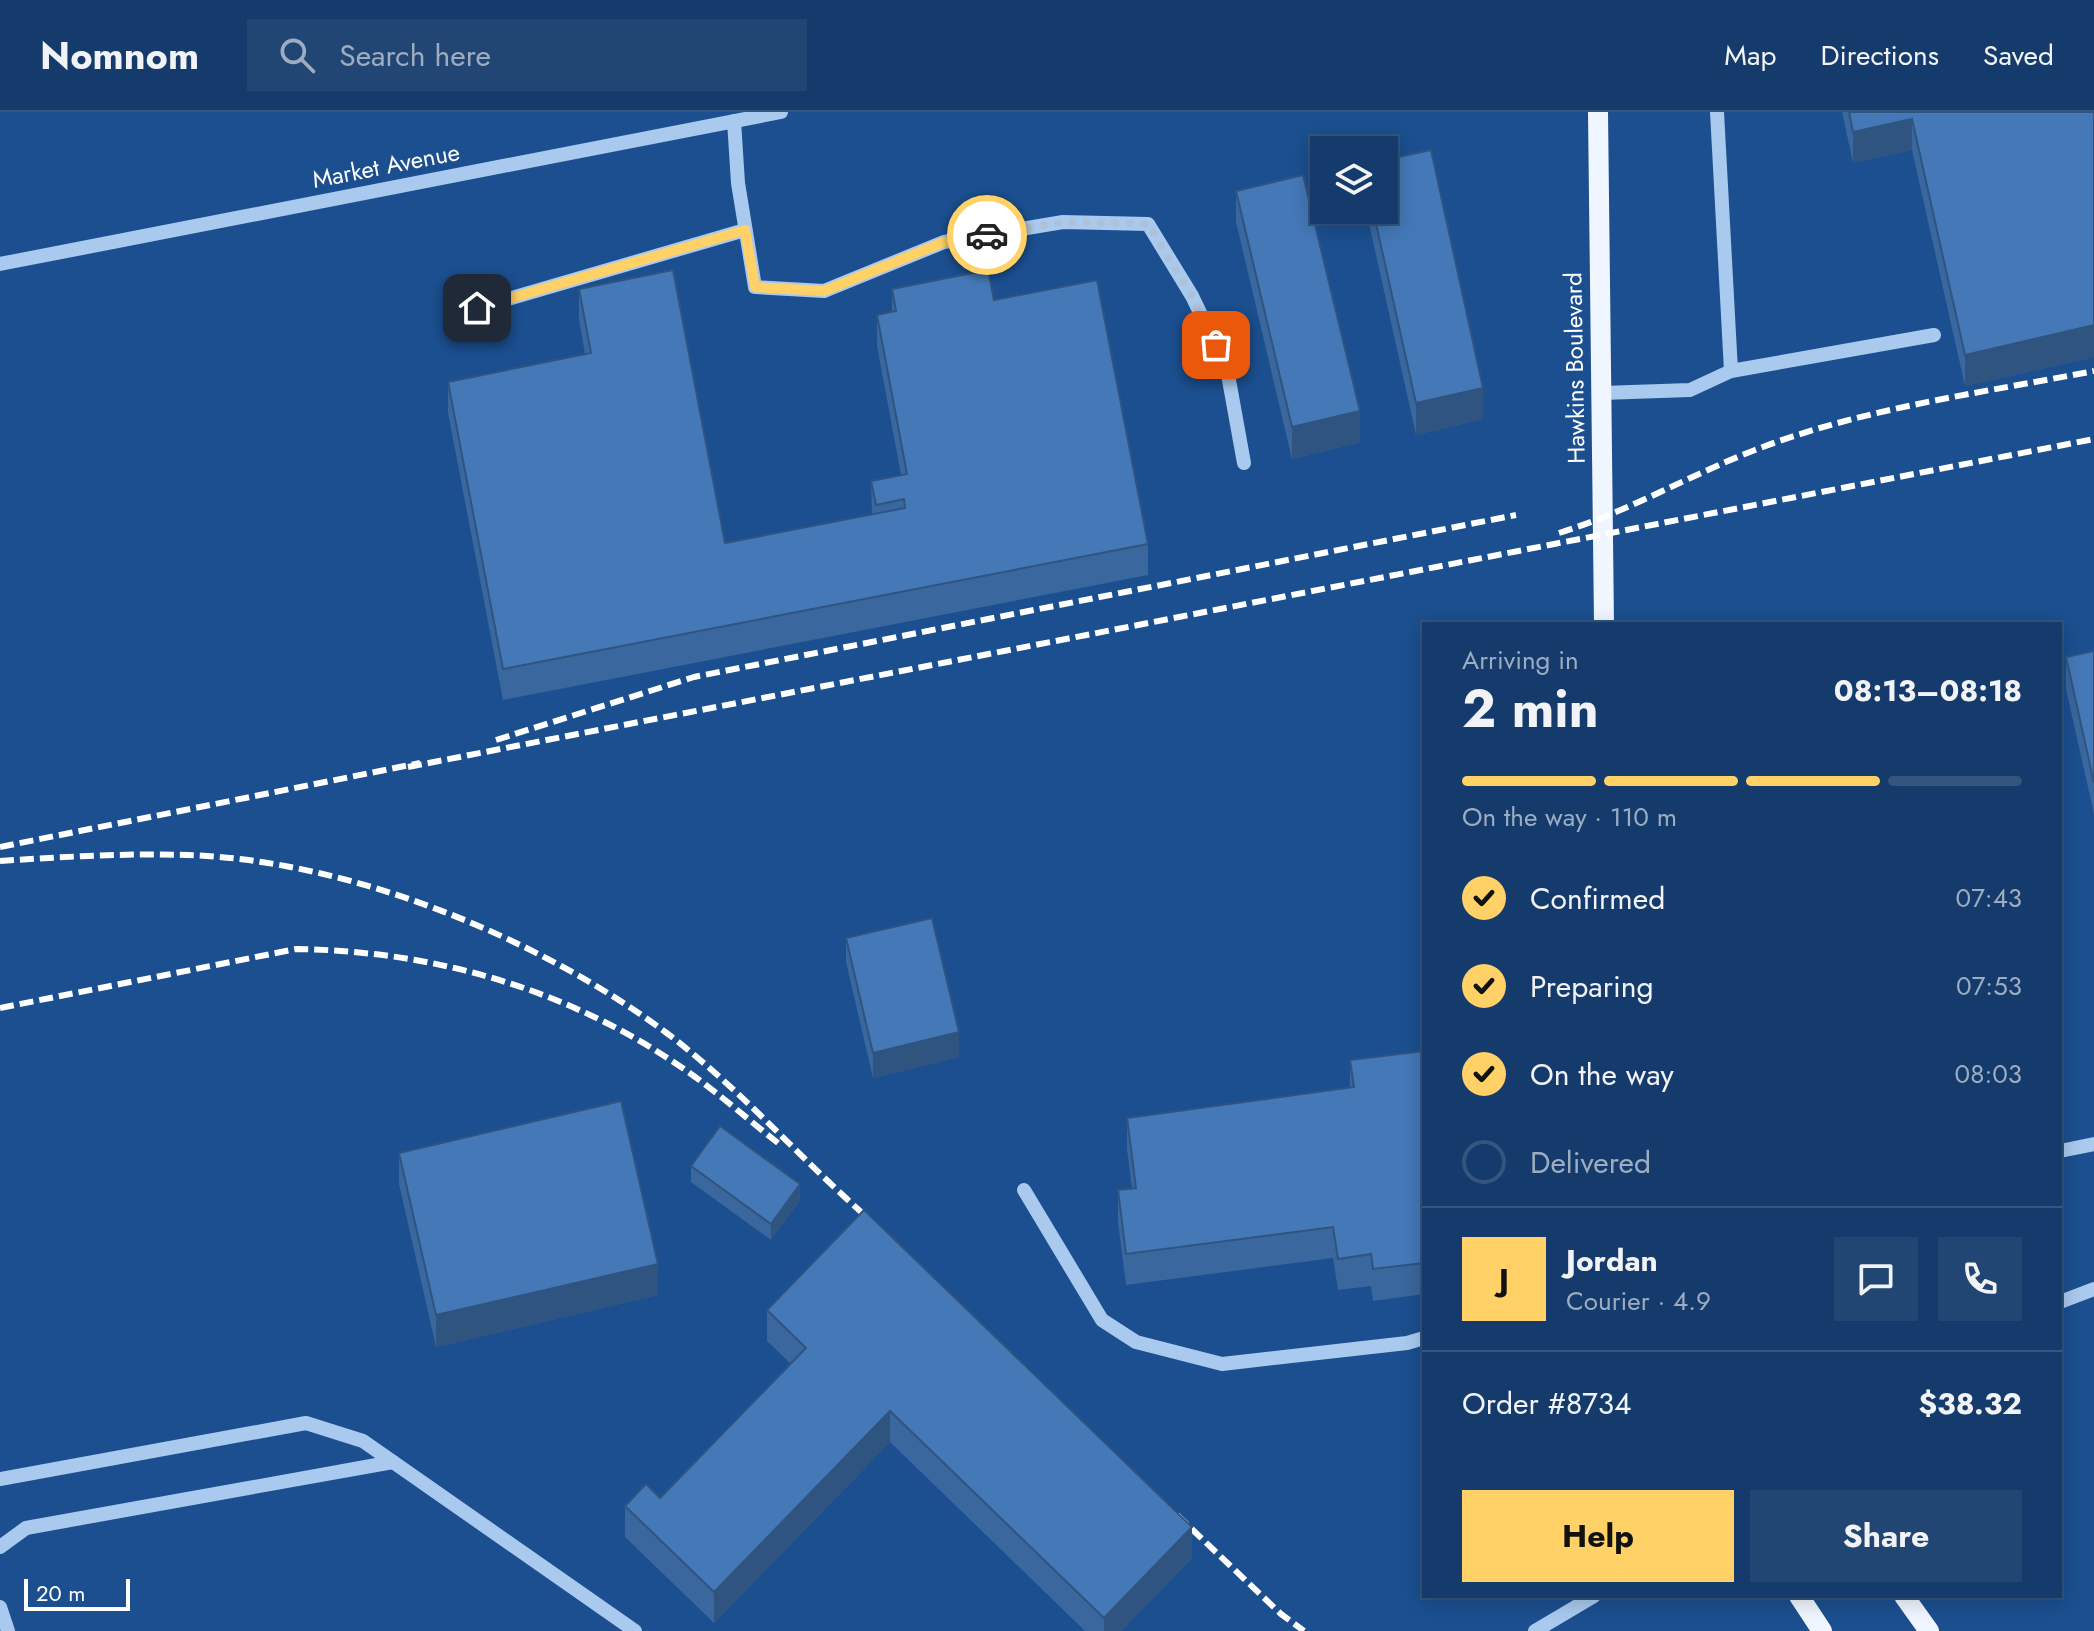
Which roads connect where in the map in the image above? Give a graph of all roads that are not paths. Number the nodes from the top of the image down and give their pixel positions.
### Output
1 (781, 112) edge
2 (1598, 112) edge
3 (1717, 112) edge
4 (734, 121) junction
5 (745, 230) junction
6 (0, 264) edge
7 (477, 308) dead end
8 (1934, 335) dead end
9 (1731, 371) junction
10 (1602, 393) junction
11 (1244, 463) dead end
12 (1604, 622) edge
13 (2094, 1144) edge
14 (2062, 1151) edge
15 (1024, 1190) dead end
16 (2094, 1289) edge
17 (2062, 1301) edge
18 (1422, 1339) edge
19 (393, 1462) junction
20 (0, 1479) edge
21 (0, 1547) edge
22 (1591, 1598) edge
23 (1800, 1598) edge
24 (1905, 1598) edge
25 (0, 1607) edge
26 (8, 1631) edge
27 (635, 1631) edge
28 (1535, 1631) edge
29 (1822, 1631) edge
30 (1929, 1631) edge

1 - 4 street, Market Avenue
2 - 10 main road, Hawkins Boulevard
3 - 9 street
4 - 5 street
4 - 6 street, Market Avenue
5 - 7 street
5 - 11 street
8 - 9 street
9 - 10 street
10 - 12 main road, Hawkins Boulevard
13 - 14 street
15 - 18 street
16 - 17 street
19 - 20 street
19 - 21 street
19 - 27 street
22 - 28 street
23 - 29 main road
24 - 30 main road
25 - 26 street

